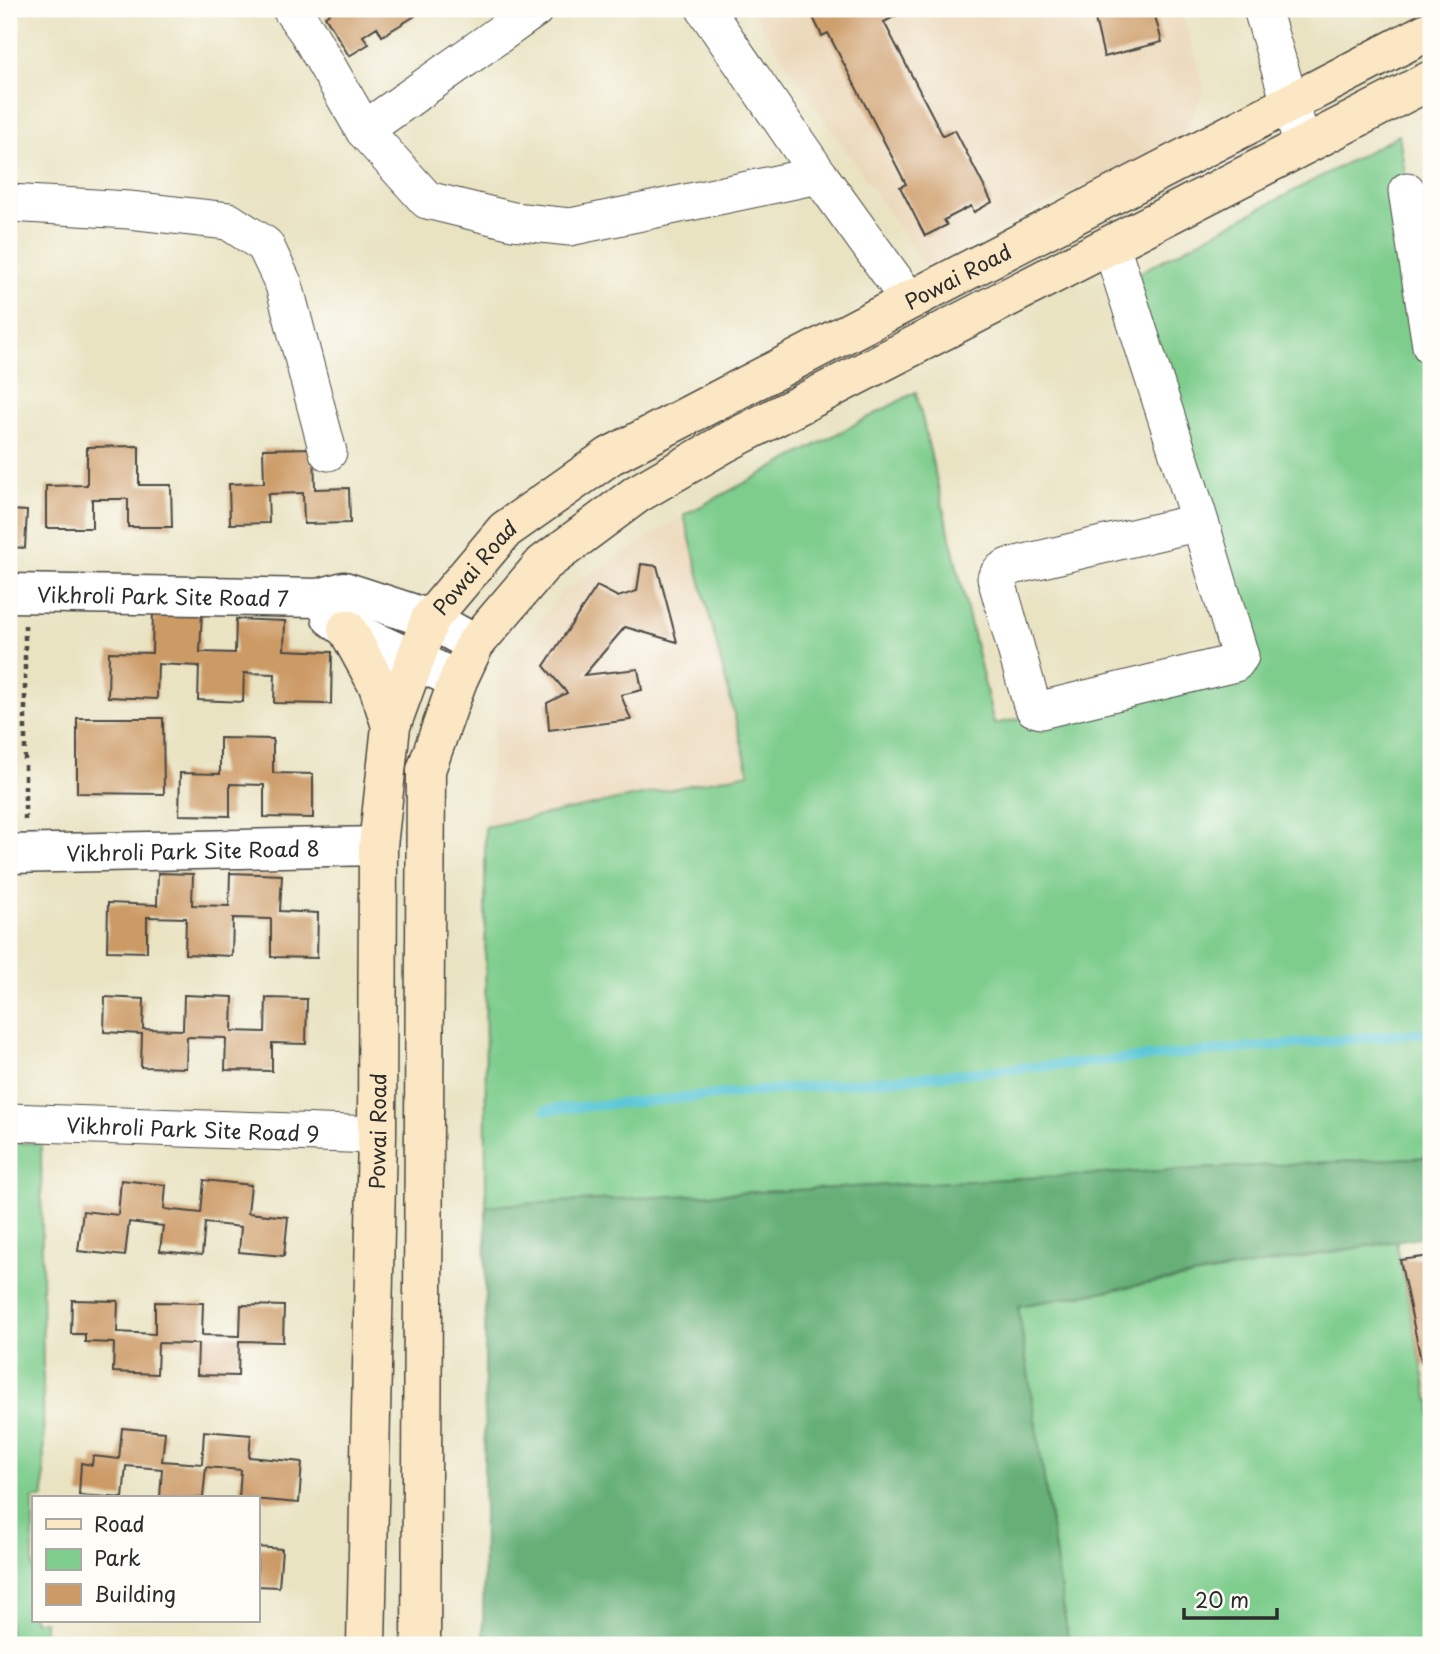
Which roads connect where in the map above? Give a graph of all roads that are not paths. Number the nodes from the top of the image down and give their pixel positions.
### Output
1 (291, 9) edge
2 (536, 9) edge
3 (705, 9) edge
4 (1262, 9) edge
5 (1431, 30) edge
6 (1431, 80) edge
7 (1291, 102) junction
8 (364, 130) junction
9 (1303, 146) junction
10 (819, 175) junction
11 (1407, 191) dead end
12 (9, 204) edge
13 (1111, 245) junction
14 (909, 300) junction
15 (1431, 346) edge
16 (328, 452) dead end
17 (1200, 522) junction
18 (17, 593) edge
19 (319, 598) junction
20 (430, 619) junction
21 (347, 629) junction
22 (475, 644) junction
23 (414, 659) junction
24 (457, 680) junction
25 (391, 726) junction
26 (378, 846) junction
27 (17, 854) edge
28 (9, 1122) edge
29 (377, 1135) junction
30 (366, 1645) edge
31 (421, 1645) edge

1 - 8 street
2 - 8 street
3 - 10 street
4 - 7 street
5 - 7 main road, Powai Road
6 - 9 main road, Powai Road
7 - 9 street
7 - 14 main road, Powai Road
8 - 10 street
9 - 13 main road, Powai Road
10 - 14 street
11 - 15 street
12 - 16 street
13 - 17 street
13 - 22 main road, Powai Road
14 - 20 main road, Powai Road
17 - 17 street
18 - 19 street, Vikhroli Park Site Road 7
19 - 20 street, Vikhroli Park Site Road 7
19 - 21 street, Vikhroli Park Site Road 7
20 - 22 street, Vikhroli Park Site Road 7
20 - 23 main road, Powai Road
21 - 23 street, Vikhroli Park Site Road 7
21 - 25 main road
22 - 24 main road, Powai Road
23 - 24 street, Vikhroli Park Site Road 7
23 - 25 main road, Powai Road
24 - 31 main road, Powai Road
25 - 26 main road, Powai Road
26 - 27 street, Vikhroli Park Site Road 8
26 - 29 main road, Powai Road
28 - 29 street, Vikhroli Park Site Road 9
29 - 30 main road, Powai Road

